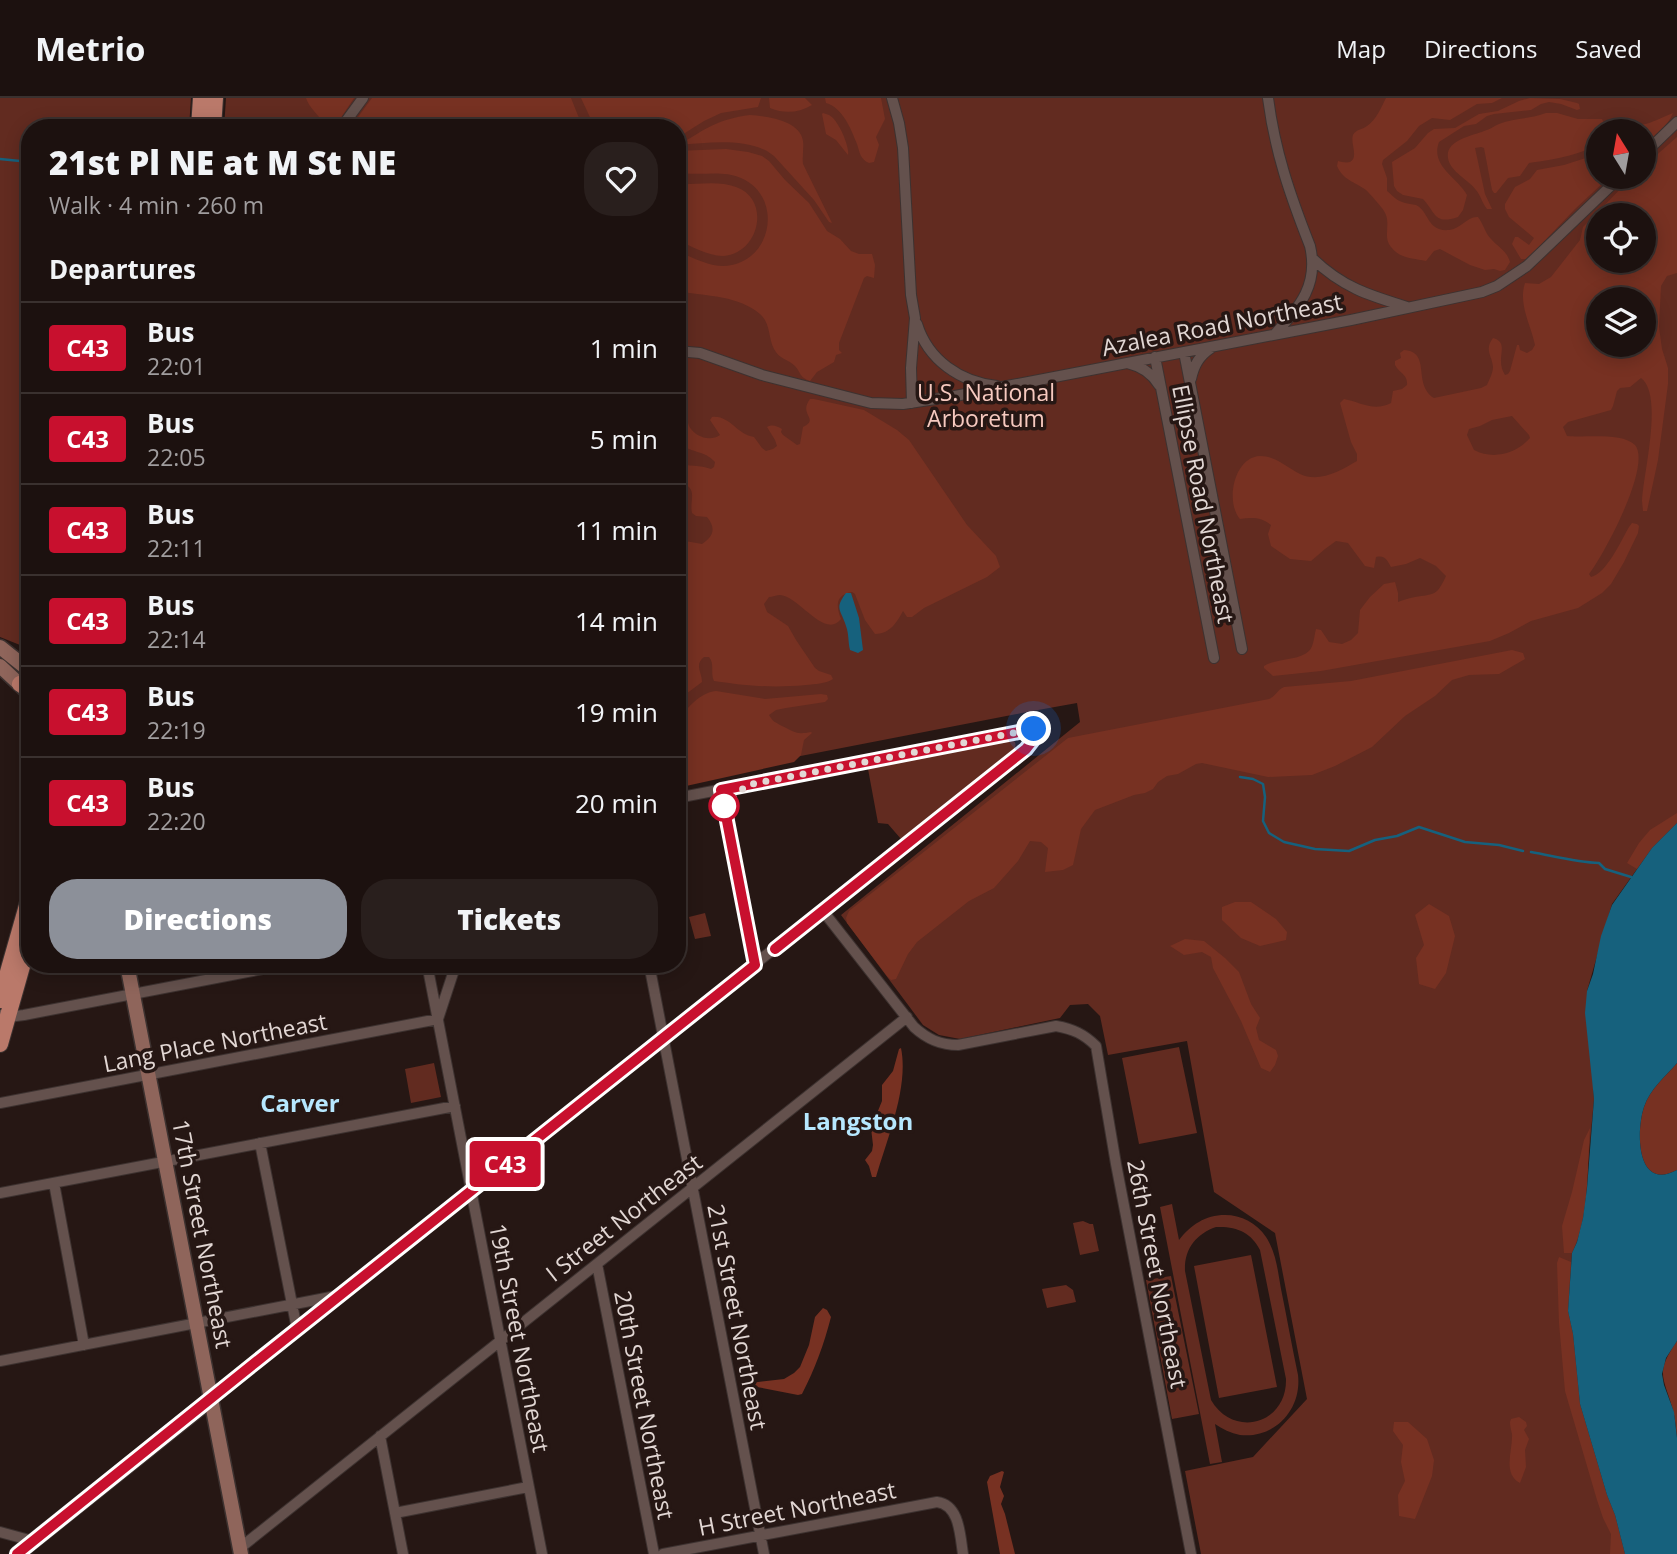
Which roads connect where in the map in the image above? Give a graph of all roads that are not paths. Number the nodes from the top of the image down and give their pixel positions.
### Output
1 (201, 98) edge
2 (215, 98) edge
3 (363, 98) edge
4 (892, 98) edge
5 (1268, 98) edge
6 (200, 119) edge
7 (214, 119) edge
8 (348, 119) edge
9 (1677, 122) edge
10 (1656, 142) edge
11 (1607, 189) edge
12 (1312, 258) junction
13 (1409, 308) junction
14 (915, 318) junction
15 (1275, 334) junction
16 (1215, 345) junction
17 (686, 352) edge
18 (1184, 352) junction
19 (1155, 357) junction
20 (1126, 363) junction
21 (1004, 386) junction
22 (1191, 386) junction
23 (1162, 391) junction
24 (912, 403) junction
25 (0, 646) edge
26 (1242, 649) dead end
27 (21, 654) edge
28 (1214, 658) dead end
29 (0, 666) edge
30 (21, 675) edge
31 (21, 679) edge
32 (721, 790) junction
33 (686, 796) edge
34 (823, 911) junction
35 (21, 933) edge
36 (11, 960) edge
37 (755, 965) junction
38 (129, 973) edge
39 (244, 973) edge
40 (429, 973) edge
41 (453, 973) edge
42 (651, 973) edge
43 (133, 995) junction
44 (0, 1000) edge
45 (4, 1016) edge
46 (907, 1017) junction
47 (438, 1019) junction
48 (663, 1038) junction
49 (0, 1044) edge
50 (148, 1075) junction
51 (0, 1102) edge
52 (455, 1106) junction
53 (260, 1143) junction
54 (165, 1162) junction
55 (54, 1183) junction
56 (693, 1188) junction
57 (471, 1191) junction
58 (0, 1193) edge
59 (597, 1264) junction
60 (338, 1296) junction
61 (292, 1305) junction
62 (196, 1324) junction
63 (297, 1329) junction
64 (501, 1340) junction
65 (85, 1345) junction
66 (0, 1361) edge
67 (211, 1399) junction
68 (380, 1436) junction
69 (528, 1486) junction
70 (395, 1513) junction
71 (0, 1532) edge
72 (760, 1536) junction
73 (33, 1541) junction
74 (240, 1551) edge
75 (17, 1554) edge
76 (403, 1554) edge
77 (542, 1554) edge
78 (654, 1554) edge
79 (663, 1554) edge
80 (764, 1554) edge
81 (963, 1554) edge
82 (1191, 1554) edge

1 - 6 main road
2 - 7 main road
3 - 8 street
4 - 14 street
5 - 12 street
9 - 10 street
11 - 13 street, Azalea Road Northeast
12 - 13 street
12 - 15 street
13 - 15 street, Azalea Road Northeast
14 - 21 street, Azalea Road Northeast
14 - 24 street
15 - 16 street, Azalea Road Northeast
16 - 18 street, Azalea Road Northeast
16 - 22 street
17 - 24 street, Azalea Road Northeast
18 - 19 street, Azalea Road Northeast
18 - 22 street
19 - 20 street, Azalea Road Northeast
19 - 23 street, Ellipse Road Northeast
20 - 21 street, Azalea Road Northeast
20 - 23 street
21 - 24 street, Azalea Road Northeast
22 - 26 street
23 - 28 street, Ellipse Road Northeast
25 - 27 main road
25 - 30 main road
29 - 31 main road
32 - 33 street
32 - 34 street
32 - 37 street
34 - 37 street
34 - 46 street
35 - 36 main road
36 - 44 main road
36 - 45 main road
37 - 48 street
38 - 43 main road, 17th Street Northeast
39 - 43 street
40 - 47 street, 19th Street Northeast
41 - 47 street
42 - 48 street, 21st Street Northeast
43 - 45 street
43 - 50 main road, 17th Street Northeast
45 - 49 main road
46 - 56 street, I Street Northeast
46 - 82 street, 26th Street Northeast
47 - 50 street, Lang Place Northeast
47 - 52 street, 19th Street Northeast
48 - 56 street, 21st Street Northeast
48 - 57 street
50 - 51 street, Lang Place Northeast
50 - 54 main road, 17th Street Northeast
52 - 53 street
52 - 57 street, 19th Street Northeast
53 - 54 street
53 - 61 street
54 - 55 street
54 - 62 main road, 17th Street Northeast
55 - 58 street
55 - 65 street
56 - 59 street, I Street Northeast
56 - 72 street, 21st Street Northeast
57 - 60 street
57 - 64 street, 19th Street Northeast
59 - 64 street, I Street Northeast
59 - 78 street, 20th Street Northeast
60 - 61 street
60 - 63 street
61 - 62 street
61 - 63 street
62 - 65 street
62 - 67 main road, 17th Street Northeast
63 - 67 street
64 - 68 street, I Street Northeast
64 - 69 street, 19th Street Northeast
65 - 66 street
67 - 73 main road
67 - 74 main road, 17th Street Northeast
68 - 70 street
68 - 74 street, I Street Northeast
69 - 70 street
69 - 77 street, 19th Street Northeast
70 - 76 street
71 - 73 street
72 - 79 street, H Street Northeast
72 - 80 street, 21st Street Northeast
72 - 81 street, H Street Northeast
73 - 75 main road

